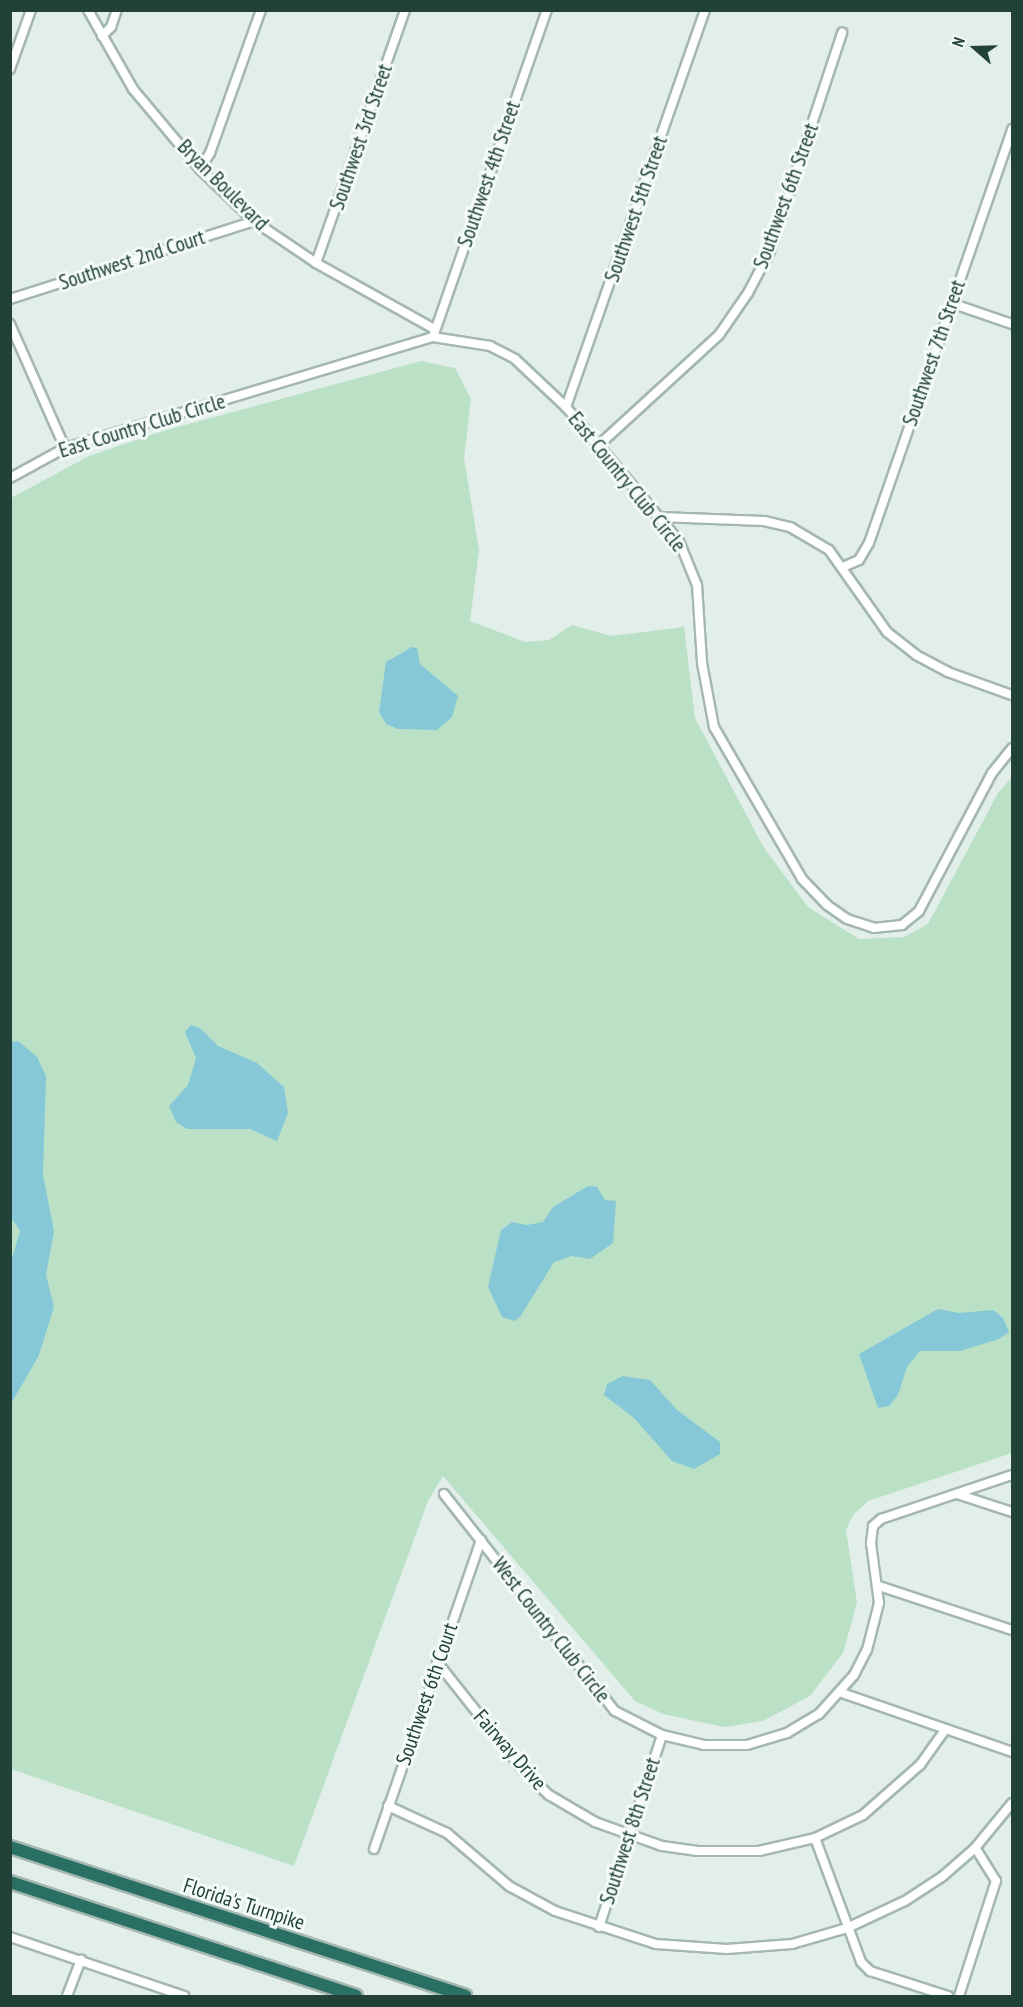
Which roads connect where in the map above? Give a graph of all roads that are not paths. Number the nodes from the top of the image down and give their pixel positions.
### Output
1 (31, 10) edge
2 (88, 10) edge
3 (117, 10) edge
4 (261, 10) edge
5 (405, 10) edge
6 (547, 10) edge
7 (705, 10) edge
8 (842, 33) dead end
9 (102, 36) junction
10 (10, 69) edge
11 (1012, 129) edge
12 (200, 168) junction
13 (254, 221) junction
14 (316, 263) junction
15 (10, 299) edge
16 (951, 303) junction
17 (10, 324) edge
18 (1012, 324) edge
19 (434, 333) junction
20 (566, 406) junction
21 (600, 444) junction
22 (65, 448) junction
23 (10, 478) edge
24 (660, 517) junction
25 (843, 567) junction
26 (1012, 695) edge
27 (1012, 748) edge
28 (1012, 1474) edge
29 (957, 1493) junction
30 (444, 1494) dead end
31 (1012, 1512) edge
32 (481, 1540) junction
33 (879, 1586) junction
34 (1012, 1630) edge
35 (437, 1662) junction
36 (842, 1693) junction
37 (945, 1730) junction
38 (662, 1735) junction
39 (1012, 1752) edge
40 (1012, 1803) edge
41 (388, 1806) junction
42 (629, 1835) junction
43 (815, 1838) junction
44 (10, 1847) edge
45 (975, 1848) junction
46 (374, 1849) dead end
47 (10, 1882) edge
48 (599, 1928) junction
49 (847, 1929) junction
50 (10, 1937) edge
51 (81, 1960) junction
52 (67, 1996) edge
53 (184, 1996) edge
54 (356, 1996) edge
55 (465, 1996) edge
56 (948, 1996) edge
57 (959, 1996) edge

1 - 10 street
2 - 9 street, Bryan Boulevard
3 - 9 street
4 - 12 street
5 - 14 street, Southwest 3rd Street
6 - 19 street, Southwest 4th Street
7 - 20 street, Southwest 5th Street
8 - 21 street, Southwest 6th Street
9 - 12 street, Bryan Boulevard
11 - 16 street, Southwest 7th Street
12 - 13 street, Bryan Boulevard
13 - 14 street, Bryan Boulevard
13 - 15 street, Southwest 2nd Court
14 - 19 street, Bryan Boulevard
16 - 18 street
16 - 25 street, Southwest 7th Street
17 - 22 street
19 - 20 street, East Country Club Circle
19 - 22 street, East Country Club Circle
20 - 21 street, East Country Club Circle
21 - 24 street, East Country Club Circle
22 - 23 street, East Country Club Circle
24 - 25 street
24 - 27 street, East Country Club Circle
25 - 26 street
28 - 29 street, West Country Club Circle
29 - 31 street
29 - 33 street, West Country Club Circle
30 - 32 street, West Country Club Circle
32 - 35 street, Southwest 6th Court
32 - 38 street, West Country Club Circle
33 - 34 street
33 - 36 street, West Country Club Circle
35 - 41 street, Southwest 6th Court
35 - 42 street, Fairway Drive
36 - 37 street
36 - 38 street, West Country Club Circle
37 - 39 street
37 - 43 street, Fairway Drive
38 - 42 street, Southwest 8th Street
40 - 45 street
41 - 46 street, Southwest 6th Court
41 - 48 street
42 - 43 street, Fairway Drive
42 - 48 street, Southwest 8th Street
43 - 49 street
44 - 55 highway, Florida's Turnpike
45 - 49 street
45 - 57 street
47 - 54 highway
48 - 49 street
49 - 56 street
50 - 51 street
51 - 52 street
51 - 53 street

